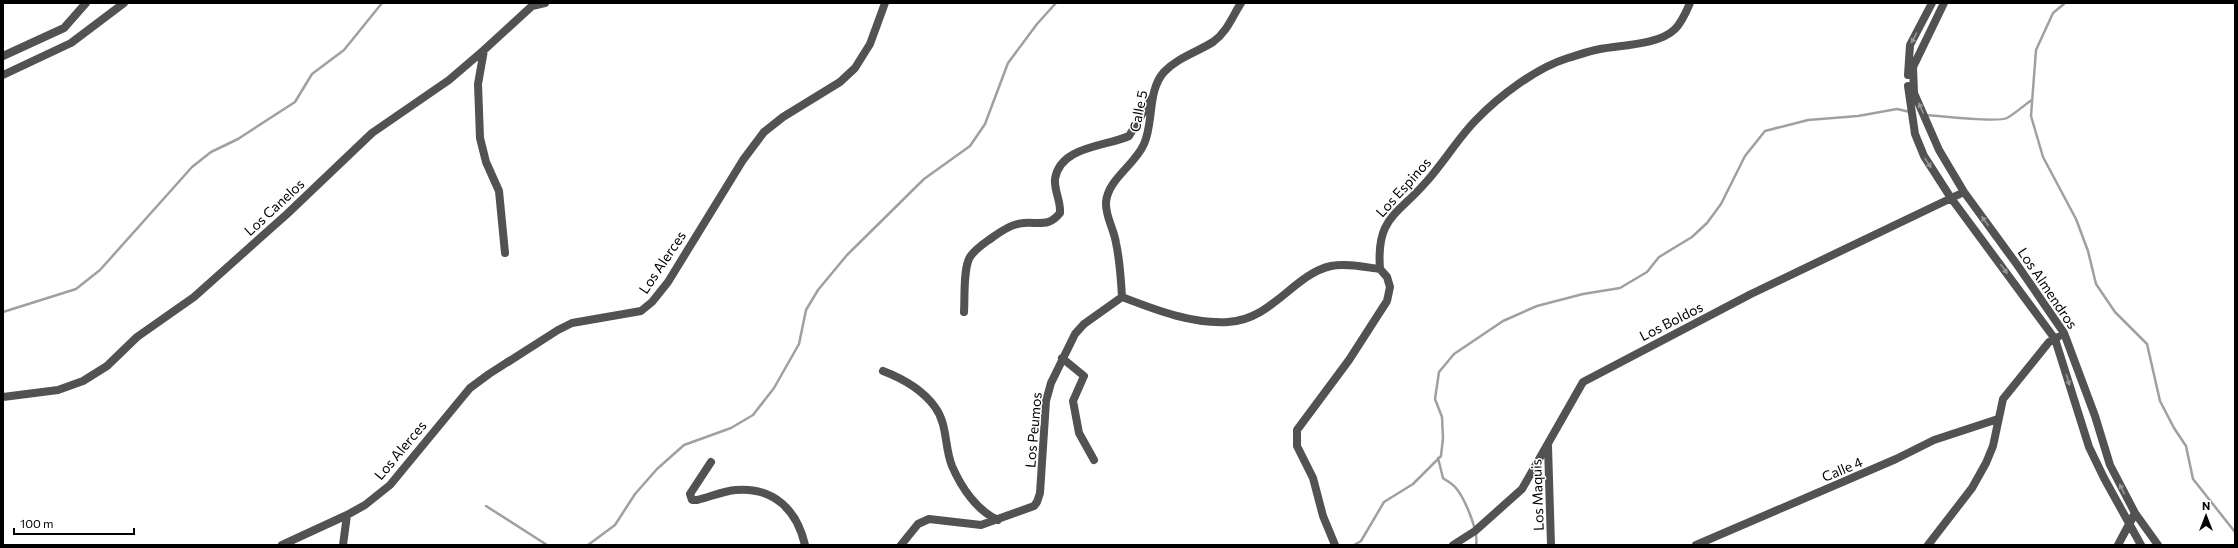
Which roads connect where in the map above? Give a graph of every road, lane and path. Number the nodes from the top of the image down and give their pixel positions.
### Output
1 (86, 3) edge
2 (124, 3) edge
3 (545, 3) edge
4 (885, 3) edge
5 (1240, 3) edge
6 (1690, 3) edge
7 (1932, 3) edge
8 (1944, 3) edge
9 (528, 4) edge
10 (484, 50) junction
11 (3, 56) edge
12 (3, 75) edge
13 (1910, 75) junction
14 (1154, 95) junction
15 (1964, 192) junction
16 (1951, 198) junction
17 (505, 253) dead end
18 (1380, 269) junction
19 (1122, 297) junction
20 (964, 312) dead end
21 (2064, 333) junction
22 (2054, 339) junction
23 (1062, 358) junction
24 (884, 371) dead end
25 (3, 397) edge
26 (1998, 419) junction
27 (1548, 444) junction
28 (1094, 460) dead end
29 (711, 462) dead end
30 (2135, 513) junction
31 (347, 515) junction
32 (998, 520) junction
33 (2129, 525) junction
34 (282, 545) edge
35 (343, 545) edge
36 (805, 545) edge
37 (901, 545) edge
38 (1335, 545) edge
39 (1453, 545) edge
40 (1551, 545) edge
41 (1696, 545) edge
42 (1928, 545) edge
43 (2118, 545) edge
44 (2141, 545) edge
45 (2158, 545) edge

1 - 11 street
2 - 12 street
3 - 9 street, Los Canelos
4 - 31 street, Los Alerces
5 - 14 street, Calle 5
6 - 18 street, Los Espinos
7 -> 13 street, Los Almendros
8 - 13 street, Los Almendros
9 - 10 street, Los Canelos
10 - 17 street
10 - 25 street, Los Canelos
15 -> 13 street, Los Almendros
13 -> 16 street, Los Almendros
14 - 19 street, Calle 5
14 - 20 street
15 - 16 street, Los Boldos
21 -> 15 street, Los Almendros
16 -> 22 street, Los Almendros
16 - 27 street, Los Boldos
18 - 19 street
18 - 38 street, Los Espinos
19 - 23 street, Los Peumos
21 - 22 street
30 -> 21 street, Los Almendros
22 - 26 street
22 -> 33 street, Los Almendros
23 - 28 street
23 - 32 street, Los Peumos
24 - 32 street
26 - 41 street, Calle 4
26 - 42 street
27 - 39 street, Los Boldos
27 - 40 street, Los Maquis
29 - 36 street
30 - 33 street
30 - 45 street, Los Almendros
31 - 34 street, Los Alerces
31 - 35 street
32 - 37 street, Los Peumos
33 - 43 street
33 - 44 street, Los Almendros

